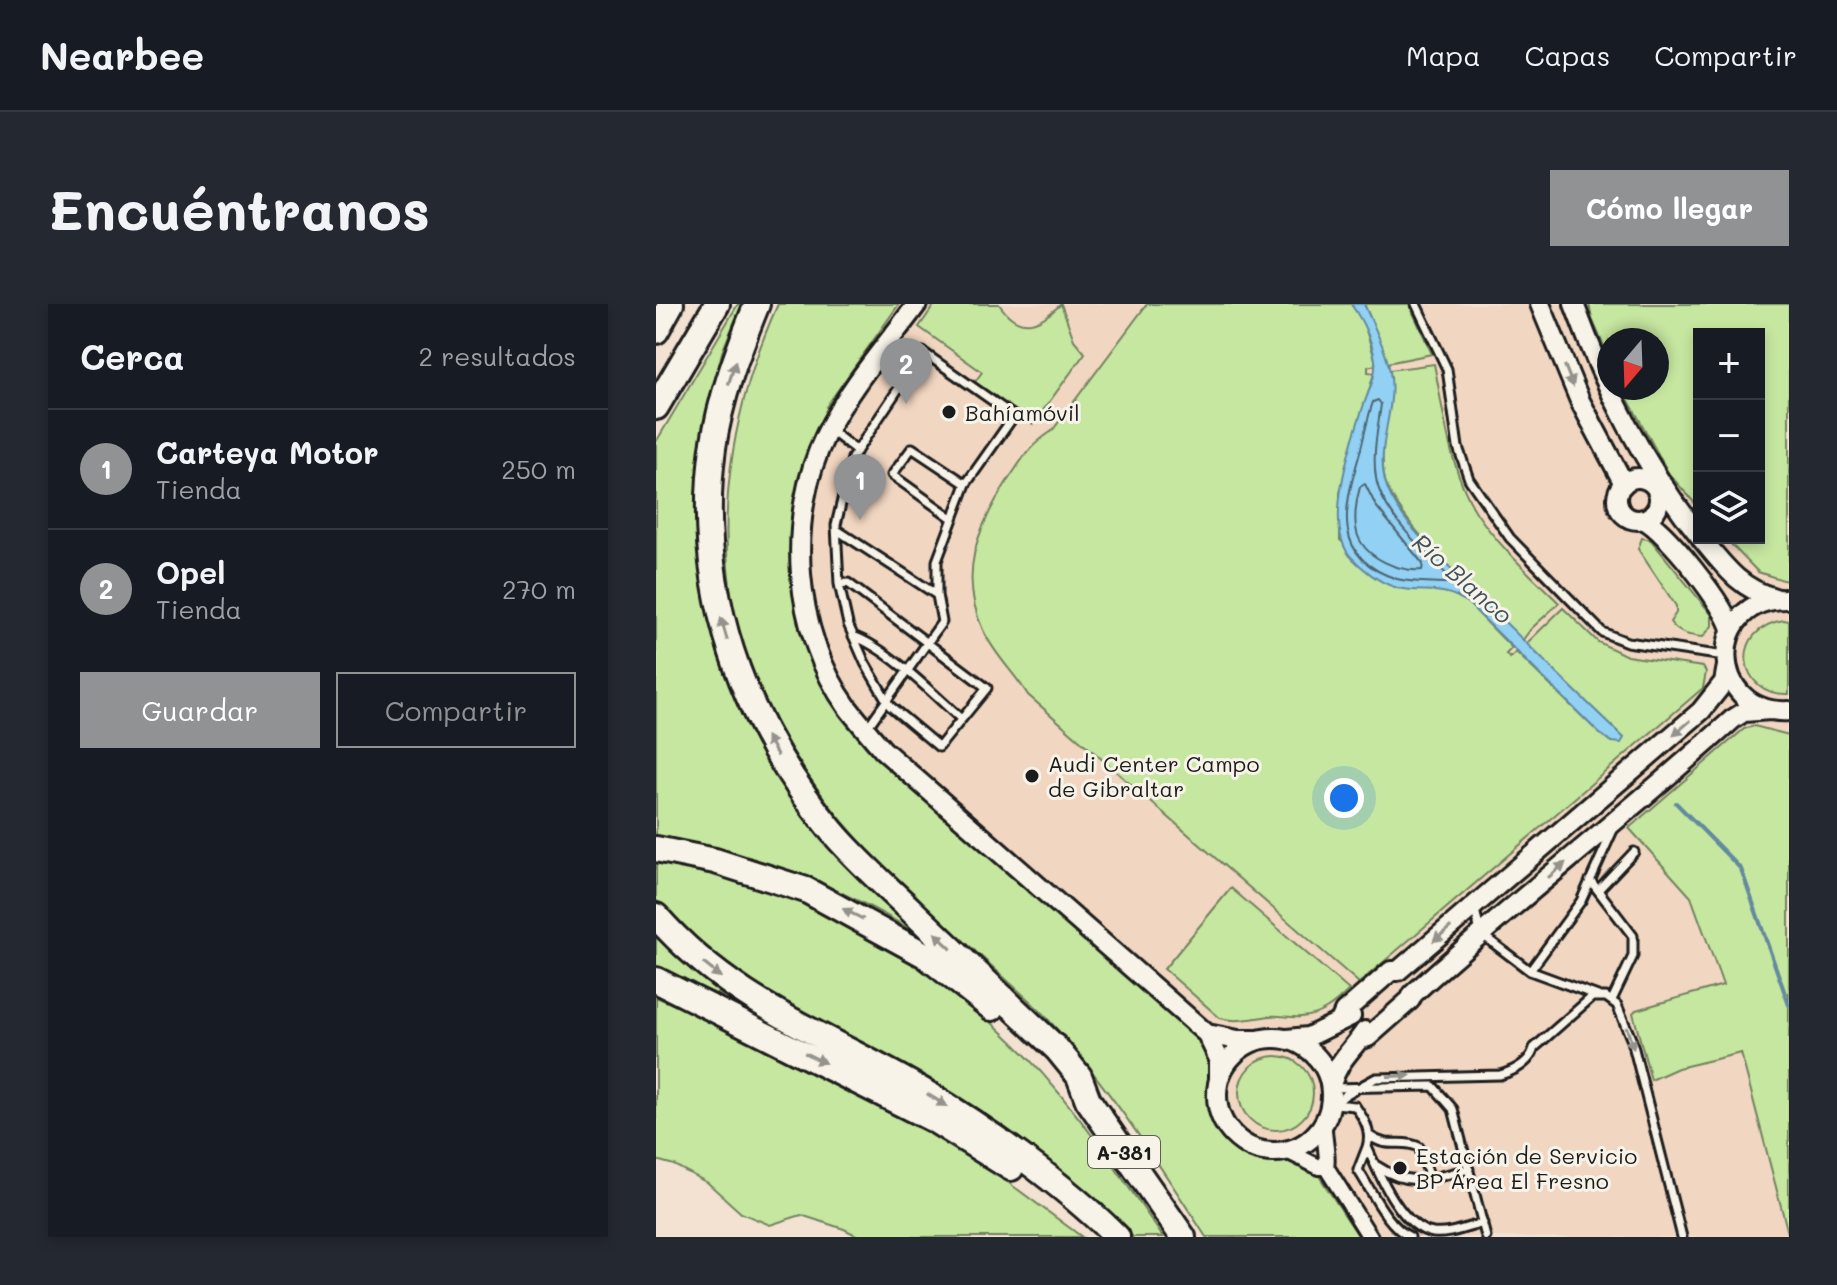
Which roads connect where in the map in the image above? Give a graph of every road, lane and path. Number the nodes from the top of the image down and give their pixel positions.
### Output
1 (671, 304) edge
2 (717, 304) edge
3 (757, 304) edge
4 (917, 304) edge
5 (1416, 304) edge
6 (1540, 304) edge
7 (1568, 304) edge
8 (1574, 304) edge
9 (656, 331) edge
10 (656, 407) edge
11 (829, 430) junction
12 (857, 451) junction
13 (1644, 479) junction
14 (966, 484) junction
15 (1623, 485) junction
16 (1658, 496) junction
17 (1679, 510) junction
18 (952, 518) junction
19 (1643, 519) junction
20 (1693, 527) edge
21 (837, 530) junction
22 (1707, 544) edge
23 (839, 584) junction
24 (937, 595) junction
25 (1784, 599) edge
26 (1731, 630) junction
27 (853, 636) junction
28 (928, 643) junction
29 (1726, 661) junction
30 (908, 672) junction
31 (887, 701) junction
32 (1782, 713) edge
33 (961, 719) junction
34 (866, 729) junction
35 (1619, 817) junction
36 (656, 849) edge
37 (1634, 852) dead end
38 (1524, 863) junction
39 (1590, 880) junction
40 (1598, 890) junction
41 (1533, 891) junction
42 (1475, 907) junction
43 (656, 916) edge
44 (1480, 933) junction
45 (1530, 971) junction
46 (656, 980) edge
47 (1599, 996) junction
48 (1612, 1000) junction
49 (1207, 1034) junction
50 (1261, 1039) junction
51 (1285, 1039) junction
52 (1219, 1078) junction
53 (1356, 1089) junction
54 (1088, 1100) junction
55 (1330, 1101) junction
56 (1370, 1136) junction
57 (1367, 1147) junction
58 (1287, 1151) junction
59 (1375, 1164) junction
60 (1326, 1167) junction
61 (1469, 1169) junction
62 (1430, 1178) junction
63 (1483, 1223) junction
64 (1443, 1233) junction
65 (1407, 1236) edge
66 (1098, 1237) edge
67 (1117, 1237) edge
68 (1183, 1237) edge
69 (1370, 1237) edge
70 (1429, 1237) edge
71 (1485, 1237) edge
72 (1682, 1237) edge

1 - 9 highway
2 - 10 highway
54 -> 3 highway
4 - 11 street
5 - 29 lane
6 -> 15 street
7 - 13 street
8 - 17 street
11 - 12 lane
11 - 34 street
12 - 14 lane
12 - 21 lane
13 - 15 street
13 - 16 street
14 - 18 lane
14 - 18 lane
15 - 19 street
16 - 17 street
16 - 19 street
17 - 20 street
18 - 24 lane
19 - 26 street
21 - 23 lane
21 - 24 lane
22 - 25 street
23 - 27 lane
23 - 28 lane
24 - 28 lane
25 - 26 street
26 - 29 street
27 - 30 lane
27 - 31 lane
28 - 30 lane
28 - 33 lane
29 - 32 street
29 -> 38 street
30 - 31 lane
30 - 33 lane
31 - 33 lane
31 - 34 lane
32 - 35 street
34 - 49 street
35 - 39 lane
41 -> 35 street
54 -> 36 highway
37 - 40 lane
38 - 41 street
38 - 42 street
39 - 40 lane
39 - 45 lane
40 - 48 lane
41 - 44 street
42 - 44 lane
42 -> 51 street
43 -> 67 highway
44 - 45 lane
44 - 55 street
45 - 47 lane
46 -> 66 highway
47 - 48 lane
53 -> 47 lane
48 -> 72 lane
49 - 50 street
49 - 52 street
50 - 51 street
50 - 52 street
51 - 55 street
52 - 58 street
53 - 55 lane
53 - 55 lane
53 - 61 lane
54 - 68 highway, A-381
55 - 56 lane
55 - 58 street
55 - 60 street
56 - 57 lane
56 - 62 lane
57 - 59 lane
57 - 65 lane
58 - 60 street
59 - 62 lane
59 - 64 lane
60 - 69 street
61 - 62 lane
61 - 63 lane
63 - 64 lane
63 - 71 lane
64 - 70 lane

